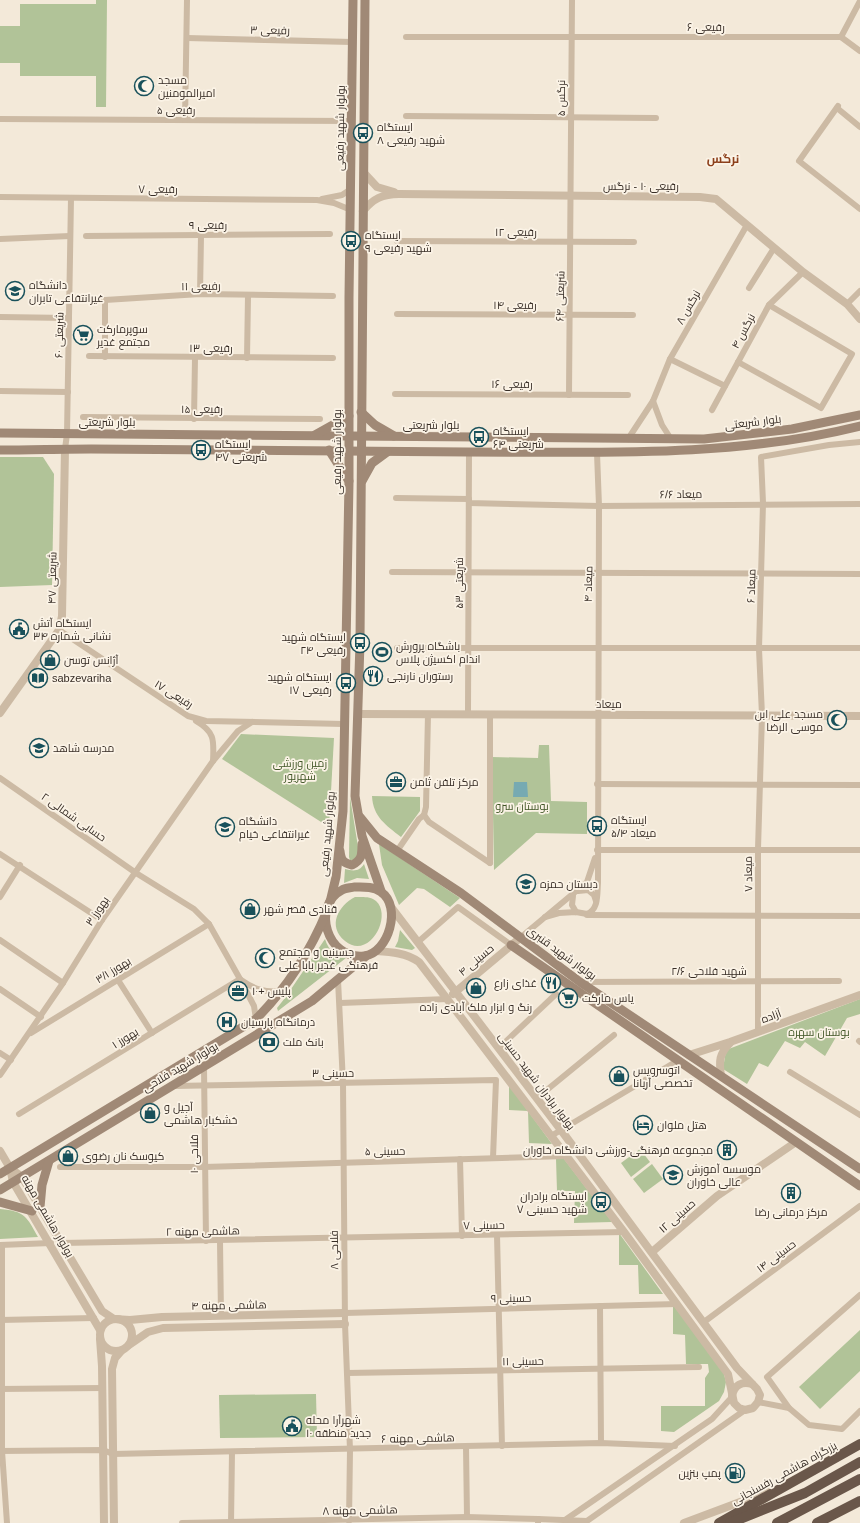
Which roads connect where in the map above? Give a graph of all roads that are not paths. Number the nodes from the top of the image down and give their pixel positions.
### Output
1 (187, 0) edge
2 (353, 0) edge
3 (364, 0) edge
4 (572, 0) edge
5 (860, 2) edge
6 (406, 37) dead end
7 (571, 37) junction
8 (841, 37) junction
9 (187, 38) junction
10 (352, 42) junction
11 (860, 51) edge
12 (406, 116) dead end
13 (571, 116) junction
14 (656, 118) dead end
15 (0, 119) edge
16 (185, 120) junction
17 (352, 121) junction
18 (860, 128) edge
19 (364, 172) junction
20 (351, 190) junction
21 (398, 194) junction
22 (0, 197) edge
23 (571, 197) junction
24 (71, 198) junction
25 (317, 200) junction
26 (860, 209) edge
27 (351, 210) junction
28 (363, 211) junction
29 (746, 225) junction
30 (330, 234) dead end
31 (70, 236) junction
32 (86, 236) dead end
33 (201, 236) junction
34 (0, 239) edge
35 (397, 241) dead end
36 (571, 242) junction
37 (634, 242) dead end
38 (774, 248) junction
39 (803, 272) junction
40 (749, 288) dead end
41 (860, 291) edge
42 (200, 294) junction
43 (248, 296) junction
44 (333, 296) dead end
45 (70, 300) junction
46 (105, 300) junction
47 (847, 304) junction
48 (769, 305) junction
49 (397, 314) dead end
50 (570, 315) junction
51 (633, 315) dead end
52 (0, 317) edge
53 (69, 318) junction
54 (860, 319) edge
55 (89, 356) dead end
56 (105, 357) junction
57 (195, 358) junction
58 (247, 358) junction
59 (333, 358) dead end
60 (670, 358) junction
61 (738, 362) junction
62 (725, 386) junction
63 (0, 391) edge
64 (68, 392) junction
65 (395, 394) dead end
66 (569, 395) junction
67 (628, 395) dead end
68 (653, 401) junction
69 (712, 410) dead end
70 (361, 412) junction
71 (860, 415) edge
72 (349, 416) junction
73 (83, 418) dead end
74 (194, 419) junction
75 (320, 419) dead end
76 (860, 426) edge
77 (0, 433) edge
78 (67, 434) junction
79 (314, 435) junction
80 (349, 436) junction
81 (361, 436) junction
82 (395, 437) junction
83 (628, 439) junction
84 (671, 439) junction
85 (860, 442) edge
86 (65, 449) junction
87 (0, 450) edge
88 (329, 450) junction
89 (349, 451) junction
90 (361, 451) junction
91 (387, 452) junction
92 (469, 452) junction
93 (597, 453) junction
94 (349, 482) junction
95 (361, 482) junction
96 (396, 498) dead end
97 (469, 499) junction
98 (763, 503) junction
99 (860, 504) edge
100 (599, 506) junction
101 (392, 572) dead end
102 (469, 573) junction
103 (599, 574) junction
104 (860, 574) edge
105 (762, 575) junction
106 (59, 630) junction
107 (468, 647) junction
108 (397, 648) dead end
109 (598, 648) junction
110 (860, 648) edge
111 (759, 649) junction
112 (0, 713) edge
113 (359, 714) junction
114 (428, 714) junction
115 (468, 714) junction
116 (490, 714) junction
117 (598, 715) junction
118 (762, 715) junction
119 (188, 716) junction
120 (860, 716) edge
121 (252, 722) junction
122 (344, 724) junction
123 (213, 761) junction
124 (0, 778) edge
125 (598, 784) junction
126 (761, 784) junction
127 (860, 784) edge
128 (358, 814) junction
129 (424, 815) junction
130 (362, 836) junction
131 (340, 848) junction
132 (758, 849) junction
133 (598, 850) junction
134 (860, 850) edge
135 (397, 851) junction
136 (0, 854) edge
137 (20, 865) junction
138 (136, 873) junction
139 (381, 892) junction
140 (576, 893) junction
141 (0, 897) edge
142 (330, 902) junction
143 (596, 904) junction
144 (391, 908) junction
145 (327, 911) junction
146 (576, 912) junction
147 (584, 915) junction
148 (612, 916) junction
149 (759, 916) junction
150 (860, 916) edge
151 (545, 917) junction
152 (102, 920) junction
153 (209, 924) junction
154 (520, 938) junction
155 (0, 940) edge
156 (418, 942) junction
157 (511, 945) junction
158 (376, 950) junction
159 (366, 956) junction
160 (240, 979) junction
161 (118, 980) junction
162 (338, 980) junction
163 (759, 981) junction
164 (839, 981) dead end
165 (580, 982) junction
166 (63, 983) junction
167 (0, 989) edge
168 (282, 991) junction
169 (456, 992) junction
170 (556, 994) dead end
171 (860, 995) edge
172 (448, 999) junction
173 (340, 1003) junction
174 (41, 1017) junction
175 (256, 1019) junction
176 (758, 1032) junction
177 (152, 1033) junction
178 (28, 1034) junction
179 (614, 1035) dead end
180 (730, 1042) junction
181 (499, 1048) junction
182 (0, 1053) edge
183 (689, 1055) junction
184 (11, 1060) junction
185 (677, 1062) junction
186 (204, 1067) junction
187 (790, 1072) dead end
188 (0, 1075) edge
189 (721, 1076) junction
190 (343, 1083) junction
191 (205, 1084) junction
192 (171, 1086) junction
193 (536, 1098) junction
194 (20, 1114) dead end
195 (860, 1115) edge
196 (561, 1130) junction
197 (551, 1136) junction
198 (796, 1142) junction
199 (0, 1151) edge
200 (566, 1156) junction
201 (493, 1158) junction
202 (460, 1159) junction
203 (49, 1161) junction
204 (342, 1162) junction
205 (60, 1167) dead end
206 (204, 1167) junction
207 (10, 1168) junction
208 (860, 1169) edge
209 (0, 1174) edge
210 (17, 1180) junction
211 (860, 1186) edge
212 (0, 1190) edge
213 (0, 1202) edge
214 (860, 1206) edge
215 (36, 1209) junction
216 (624, 1232) junction
217 (497, 1235) junction
218 (462, 1236) junction
219 (344, 1238) junction
220 (206, 1241) junction
221 (220, 1241) junction
222 (51, 1243) junction
223 (62, 1243) junction
224 (1, 1245) edge
225 (652, 1252) junction
226 (860, 1295) edge
227 (677, 1304) junction
228 (600, 1306) junction
229 (499, 1309) junction
230 (345, 1313) junction
231 (221, 1316) junction
232 (94, 1318) junction
233 (114, 1319) junction
234 (1, 1320) edge
235 (704, 1322) junction
236 (345, 1324) junction
237 (100, 1330) junction
238 (100, 1339) junction
239 (129, 1344) junction
240 (122, 1350) junction
241 (699, 1367) dead end
242 (601, 1369) junction
243 (501, 1371) junction
244 (346, 1373) junction
245 (752, 1384) junction
246 (102, 1388) junction
247 (0, 1389) edge
248 (732, 1397) junction
249 (758, 1402) junction
250 (789, 1408) junction
251 (745, 1410) junction
252 (860, 1411) edge
253 (601, 1443) junction
254 (860, 1444) edge
255 (502, 1446) junction
256 (675, 1446) junction
257 (466, 1447) junction
258 (104, 1450) junction
259 (350, 1450) junction
260 (1, 1451) edge
261 (232, 1452) junction
262 (113, 1454) junction
263 (860, 1462) edge
264 (800, 1477) junction
265 (860, 1479) edge
266 (860, 1501) edge
267 (467, 1517) junction
268 (352, 1521) edge
269 (538, 1521) edge
270 (562, 1521) edge
271 (7, 1523) edge
272 (104, 1523) edge
273 (114, 1523) edge
274 (182, 1523) edge
275 (231, 1523) edge
276 (684, 1523) edge
277 (719, 1523) edge
278 (729, 1523) edge
279 (777, 1523) edge
280 (818, 1523) edge

1 - 9 street
2 - 10 main road, بولوار شهید رفیعی
3 - 19 main road, بولوار شهید رفیعی
4 - 7 street, نرگس ۵
5 - 8 street
6 - 7 street, رفیعی ۶
7 - 8 street, رفیعی ۶
7 - 13 street, نرگس ۵
8 - 11 street
9 - 10 street, رفیعی ۳
9 - 16 street
10 - 17 main road, بولوار شهید رفیعی
12 - 13 street
13 - 14 street
13 - 23 street, نرگس ۵
15 - 16 street, رفیعی ۵
16 - 17 street, رفیعی ۵
17 - 20 main road, بولوار شهید رفیعی
18 - 26 street
19 - 21 street
19 - 28 main road, بولوار شهید رفیعی
20 - 25 street
20 - 27 main road, بولوار شهید رفیعی
21 - 23 street, رفیعی ۱۰ - نرگس
21 - 28 street
22 - 24 street, رفیعی ۷
23 - 29 street, رفیعی ۱۰ - نرگس
23 - 36 street, شریعتی ۶۴
24 - 25 street, رفیعی ۷
24 - 31 street, شریعتی ۶۰
25 - 27 street
27 - 72 main road, بولوار شهید رفیعی
28 - 70 main road, بولوار شهید رفیعی
29 - 38 street, رفیعی ۱۰ - نرگس
29 - 60 street, نرگس ۸
30 - 33 street, رفیعی ۹
31 - 34 street
31 - 45 street, شریعتی ۶۰
32 - 33 street, رفیعی ۹
33 - 42 street
35 - 36 street, رفیعی ۱۲
36 - 37 street, رفیعی ۱۲
36 - 50 street, شریعتی ۶۴
38 - 39 street, رفیعی ۱۰ - نرگس
38 - 40 street
39 - 47 street, رفیعی ۱۰ - نرگس
39 - 48 street, نرگس ۴
41 - 47 street
42 - 43 street, رفیعی ۱۱
42 - 46 street, رفیعی ۱۱
43 - 44 street, رفیعی ۱۱
43 - 58 street
45 - 46 street, رفیعی ۱۱
45 - 53 street, شریعتی ۶۰
46 - 56 street
47 - 54 street, رفیعی ۱۰ - نرگس
48 - 61 street, نرگس ۴
48 - 61 street
49 - 50 street, رفیعی ۱۴
50 - 51 street, رفیعی ۱۴
50 - 66 street, شریعتی ۶۴
52 - 53 street
53 - 64 street, شریعتی ۶۰
55 - 56 street, رفیعی ۱۳
56 - 57 street, رفیعی ۱۳
57 - 58 street, رفیعی ۱۳
57 - 74 street
58 - 59 street, رفیعی ۱۳
60 - 62 street
60 - 68 street, نرگس ۸
61 - 62 street, نرگس ۴
62 - 69 street, نرگس ۴
63 - 64 street
64 - 78 street, شریعتی ۶۰
65 - 66 street, رفیعی ۱۶
66 - 67 street, رفیعی ۱۶
68 - 83 street, نرگس ۸
68 - 84 street
70 - 81 main road, بولوار شهید رفیعی
70 - 82 main road
71 - 84 main road, بلوار شریعتی
72 - 79 main road
72 - 80 main road, بولوار شهید رفیعی
73 - 74 street, رفیعی ۱۵
74 - 75 street, رفیعی ۱۵
76 - 93 main road, بلوار شریعتی
77 - 78 main road, بلوار شریعتی
78 - 79 main road, بلوار شریعتی
78 - 86 street, شریعتی ۶۰
79 - 80 main road, بلوار شریعتی
80 - 81 main road, بلوار شریعتی
80 - 89 main road, بولوار شهید رفیعی
81 - 82 main road, بلوار شریعتی
81 - 90 main road, بولوار شهید رفیعی
82 - 83 main road, بلوار شریعتی
83 - 84 main road, بلوار شریعتی
85 - 98 street, میعاد ۶
86 - 87 main road, بلوار شریعتی
86 - 88 main road, بلوار شریعتی
86 - 106 street, شریعتی ۴۷
88 - 89 main road, بلوار شریعتی
88 - 94 main road
89 - 90 main road, بلوار شریعتی
89 - 94 main road, بولوار شهید رفیعی
90 - 91 main road, بلوار شریعتی
90 - 95 main road, بولوار شهید رفیعی
91 - 92 main road, بلوار شریعتی
91 - 95 main road
92 - 93 main road, بلوار شریعتی
92 - 97 street, شریعتی ۵۳
93 - 100 street, میعاد ۴
94 - 122 main road, بولوار شهید رفیعی
95 - 113 main road, بولوار شهید رفیعی
96 - 97 street
97 - 100 street, میعاد ۶/۶
97 - 102 street, شریعتی ۵۳
98 - 99 street, میعاد ۶/۶
98 - 100 street, میعاد ۶/۶
98 - 105 street, میعاد ۶
100 - 103 street, میعاد ۴
101 - 102 street
102 - 103 street
102 - 107 street, شریعتی ۵۳
103 - 105 street
103 - 109 street, میعاد ۴
104 - 105 street
105 - 111 street, میعاد ۶
106 - 112 street, شریعتی ۴۷
106 - 119 street, رفیعی ۱۷
107 - 108 street
107 - 109 street
107 - 115 street, شریعتی ۵۳
109 - 111 street
109 - 117 street, میعاد ۴
110 - 111 street
111 - 118 street, میعاد ۶
113 - 114 street, میعاد
113 - 128 main road, بولوار شهید رفیعی
114 - 115 street, میعاد
114 - 129 street
115 - 116 street, میعاد
116 - 117 street, میعاد
116 - 129 street
117 - 118 street, میعاد
117 - 125 street, میعاد ۴
118 - 120 street, میعاد
118 - 126 street, میعاد ۷
119 - 121 street, رفیعی ۱۷
119 - 123 street
121 - 122 street, رفیعی ۱۷
121 - 123 street, بهورز ۳
122 - 131 main road, بولوار شهید رفیعی
123 - 138 street, بهورز ۳
124 - 138 street, حسابی شمالی ۲
125 - 126 street
125 - 133 street, میعاد ۴
126 - 127 street
126 - 132 street, میعاد ۷
128 - 130 main road, بولوار شهید رفیعی
128 - 135 main road, بولوار شهید قنبری
129 - 135 street
130 - 131 main road
130 - 139 main road, بولوار شهید رفیعی
131 - 142 main road, بولوار شهید رفیعی
132 - 133 street
132 - 134 street
132 - 149 street, میعاد ۷
133 - 140 street
133 - 143 street, میعاد ۴
135 - 154 main road, بولوار شهید قنبری
136 - 137 street
137 - 141 street
137 - 152 street
138 - 152 street, بهورز ۳
138 - 153 street, حسابی شمالی ۲
139 - 142 main road
139 - 144 main road
140 - 143 street
140 - 146 street
140 - 151 street
142 - 145 main road
143 - 147 street
143 - 148 street
144 - 156 street, بولوار برادران شهید حسینی
144 - 158 main road
145 - 159 main road
145 - 168 main road, بولوار شهید فلاحی
146 - 147 street
146 - 151 street
147 - 148 street
148 - 149 street
149 - 150 street
149 - 163 street, میعاد ۷
151 - 154 street
152 - 166 street, بهورز ۳
153 - 160 street, حسابی شمالی ۲
153 - 161 street, بهورز ۳/۱
154 - 157 street, حسینی ۴
154 - 165 main road, بولوار شهید قنبری
155 - 166 street
156 - 157 street, بولوار شهید قنبری
156 - 169 street, بولوار برادران شهید حسینی
157 - 169 street, حسینی ۴
157 - 185 main road, بولوار شهید قنبری
158 - 159 main road
158 - 172 street, بولوار برادران شهید حسینی
159 - 162 main road, بولوار شهید فلاحی
160 - 168 street
160 - 175 street, حسابی شمالی ۲
160 - 177 street, بهورز ۱
161 - 177 street
161 - 178 street, بهورز ۳/۱
162 - 173 street, فلاحی ۸
162 - 186 main road, بولوار شهید فلاحی
163 - 164 street, شهید فلاحی ۲/۶
163 - 165 street, شهید فلاحی ۲/۶
163 - 176 street, میعاد ۷
165 - 183 main road, بولوار شهید قنبری
166 - 174 street, بهورز ۳
167 - 174 street
168 - 175 main road, بولوار شهید فلاحی
169 - 172 street, حسینی ۴
169 - 181 street, بولوار برادران شهید حسینی
170 - 181 street
171 - 176 street, آزاده
172 - 173 street
172 - 197 street, بولوار برادران شهید حسینی
173 - 190 street, فلاحی ۸
174 - 178 street, بهورز ۳
175 - 207 main road, بولوار شهید فلاحی
176 - 180 street, آزاده
177 - 194 street, بهورز ۱
178 - 184 street, بهورز ۳
179 - 193 street
180 - 183 street, آزاده
180 - 189 street
181 - 193 street, بولوار برادران شهید حسینی
182 - 184 street
183 - 189 main road, بولوار شهید قنبری
184 - 188 street, بهورز ۳
185 - 196 street
185 - 198 main road, بولوار شهید قنبری
186 - 191 street, فلاحی ۱۰
186 - 192 main road, بولوار شهید فلاحی
187 - 195 street
189 - 208 main road, بولوار شهید قنبری
190 - 191 street, حسینی ۳
190 - 201 street, حسینی ۳
190 - 204 street, فلاحی ۸
191 - 192 street, حسینی ۳
191 - 206 street, فلاحی ۱۰
192 - 203 main road, بولوار شهید فلاحی
193 - 196 street, بولوار برادران شهید حسینی
196 - 197 street
196 - 225 street, بولوار برادران شهید حسینی
197 - 200 street, بولوار برادران شهید حسینی
198 - 211 main road, بولوار شهید قنبری
198 - 225 street, حسینی ۱۲
199 - 207 street, بولوار هاشمی مهنه
200 - 201 street, حسینی ۵
200 - 216 street, بولوار برادران شهید حسینی
201 - 202 street, حسینی ۵
202 - 204 street, حسینی ۵
202 - 218 street
203 - 210 main road, بولوار شهید فلاحی
203 - 215 main road
204 - 206 street, حسینی ۵
204 - 219 street, فلاحی ۸
205 - 206 street, حسینی ۵
206 - 220 street, فلاحی ۱۰
207 - 209 main road, بولوار شهید فلاحی
207 - 210 street, بولوار هاشمی مهنه
210 - 212 main road, بولوار شهید فلاحی
210 - 215 street, بولوار هاشمی مهنه
213 - 215 main road
214 - 235 street, حسینی ۱۴
215 - 222 street, بولوار هاشمی مهنه
215 - 223 street, بولوار هاشمی مهنه
216 - 217 street, حسینی ۷
216 - 227 street, بولوار برادران شهید حسینی
217 - 218 street, حسینی ۷
217 - 229 street
218 - 219 street, حسینی ۷
219 - 221 street, هاشمی مهنه ۲
219 - 230 street, فلاحی ۸
220 - 221 street, هاشمی مهنه ۲
220 - 223 street, هاشمی مهنه ۲
221 - 231 street
222 - 224 street
222 - 232 street, بولوار هاشمی مهنه
223 - 233 street, بولوار هاشمی مهنه
224 - 234 street
225 - 235 street, بولوار برادران شهید حسینی
226 - 250 street
227 - 228 street, حسینی ۹
227 - 248 street, بولوار برادران شهید حسینی
228 - 229 street, حسینی ۹
228 - 242 street
229 - 230 street, حسینی ۹
229 - 243 street
230 - 231 street, هاشمی مهنه ۴
230 - 236 street, فلاحی ۸
231 - 233 street, هاشمی مهنه ۴
232 - 234 street
232 - 237 street, بولوار هاشمی مهنه
233 - 237 street
233 - 239 street
234 - 247 street
235 - 245 street, بولوار برادران شهید حسینی
236 - 239 street, هاشمی مهنه ۴
236 - 244 street, فلاحی ۸
237 - 238 street
238 - 240 street
238 - 246 street
239 - 240 street
240 - 262 street
241 - 242 street, حسینی ۱۱
242 - 243 street, حسینی ۱۱
242 - 253 street
243 - 244 street, حسینی ۱۱
243 - 255 street
244 - 259 street, فلاحی ۸
245 - 248 street
245 - 249 street
246 - 247 street
246 - 258 street
247 - 260 street
248 - 251 street
248 - 256 street
249 - 250 street
249 - 251 street
250 - 252 street
251 - 270 street, هاشمی مهنه ۸
253 - 255 street, هاشمی مهنه ۶
253 - 256 street, هاشمی مهنه ۶
254 - 264 highway, بزرگراه هاشمی رفسنجانی
255 - 257 street, هاشمی مهنه ۶
256 - 270 street
257 - 259 street, هاشمی مهنه ۶
257 - 267 street
258 - 260 street
258 - 262 street
258 - 272 street
259 - 261 street, هاشمی مهنه ۶
259 - 268 street, فلاحی ۸
260 - 271 street
261 - 262 street, هاشمی مهنه ۶
261 - 275 street
262 - 273 street
263 - 278 highway, بزرگراه هاشمی رفسنجانی
264 - 276 street
264 - 277 highway, بزرگراه هاشمی رفسنجانی
265 - 279 highway
266 - 280 highway
267 - 268 street, هاشمی مهنه ۸
267 - 269 street, هاشمی مهنه ۸
268 - 275 street, هاشمی مهنه ۸
269 - 270 street, هاشمی مهنه ۸
274 - 275 street, هاشمی مهنه ۸

